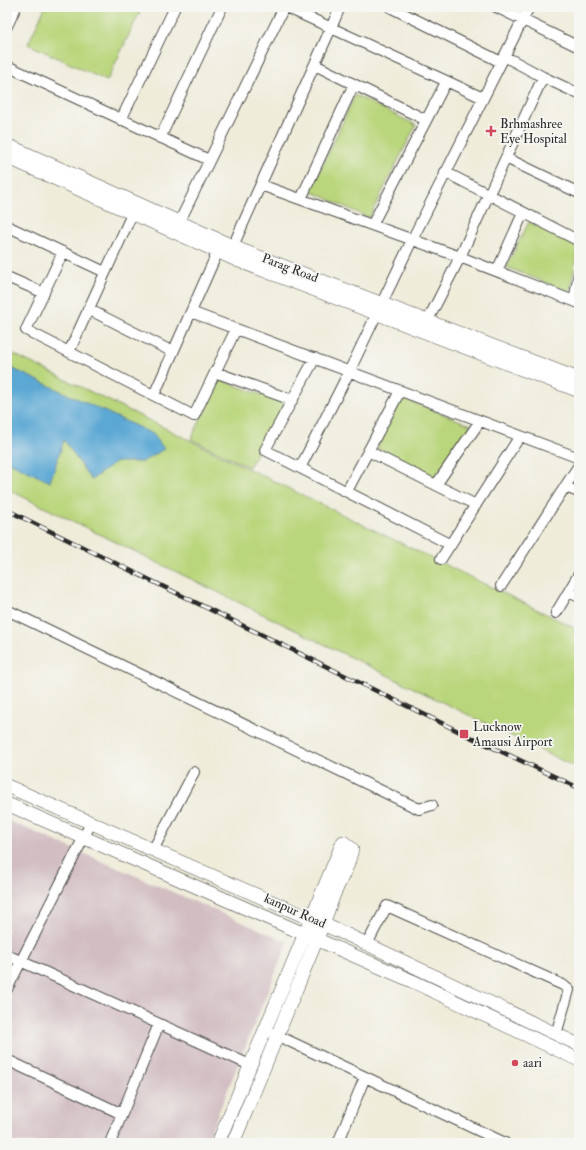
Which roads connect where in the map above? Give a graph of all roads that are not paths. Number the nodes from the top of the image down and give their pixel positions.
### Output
1 (16, 7) edge
2 (175, 7) edge
3 (222, 7) edge
4 (285, 7) edge
5 (340, 7) edge
6 (390, 7) edge
7 (496, 7) edge
8 (529, 7) edge
9 (522, 20) junction
10 (7, 26) edge
11 (332, 28) junction
12 (579, 47) edge
13 (502, 58) junction
14 (315, 65) junction
15 (7, 66) edge
16 (543, 77) junction
17 (446, 82) junction
18 (354, 84) junction
19 (579, 94) edge
20 (483, 98) junction
21 (121, 120) junction
22 (426, 120) junction
23 (160, 138) junction
24 (7, 145) edge
25 (7, 158) edge
26 (506, 158) junction
27 (209, 160) junction
28 (445, 172) junction
29 (261, 184) junction
30 (579, 193) edge
31 (488, 194) junction
32 (301, 199) junction
33 (523, 213) junction
34 (132, 214) junction
35 (372, 225) junction
36 (7, 226) edge
37 (177, 227) junction
38 (412, 240) junction
39 (579, 242) edge
40 (233, 246) junction
41 (63, 252) junction
42 (218, 252) junction
43 (460, 257) junction
44 (105, 272) junction
45 (497, 272) junction
46 (579, 273) edge
47 (7, 277) edge
48 (44, 293) junction
49 (576, 302) edge
50 (88, 309) junction
51 (380, 309) junction
52 (191, 312) junction
53 (427, 322) junction
54 (236, 329) junction
55 (69, 352) junction
56 (173, 352) junction
57 (315, 358) junction
58 (215, 372) junction
59 (349, 372) junction
60 (579, 379) edge
61 (400, 391) junction
62 (579, 391) edge
63 (154, 395) junction
64 (292, 400) junction
65 (480, 421) junction
66 (520, 436) junction
67 (368, 451) junction
68 (579, 458) edge
69 (579, 465) edge
70 (300, 468) junction
71 (436, 485) junction
72 (565, 487) junction
73 (347, 492) junction
74 (579, 492) edge
75 (476, 505) junction
76 (451, 545) junction
77 (441, 559) dead end
78 (579, 574) edge
79 (500, 586) dead end
80 (568, 592) junction
81 (579, 597) edge
82 (7, 610) edge
83 (556, 613) dead end
84 (194, 772) dead end
85 (7, 786) edge
86 (7, 804) edge
87 (432, 805) dead end
88 (91, 823) junction
89 (84, 838) junction
90 (153, 850) junction
91 (311, 918) junction
92 (323, 924) junction
93 (304, 934) junction
94 (316, 940) junction
95 (367, 944) junction
96 (7, 955) edge
97 (21, 961) junction
98 (7, 988) edge
99 (159, 1024) junction
100 (265, 1029) junction
101 (556, 1034) junction
102 (277, 1035) junction
103 (579, 1045) edge
104 (7, 1060) edge
105 (579, 1060) edge
106 (250, 1065) junction
107 (365, 1077) junction
108 (122, 1114) junction
109 (110, 1143) edge
110 (218, 1143) edge
111 (233, 1143) edge
112 (338, 1143) edge
113 (505, 1143) edge

1 - 10 street
2 - 21 street
3 - 23 street
4 - 11 street
4 - 27 street
5 - 11 street
6 - 13 street
7 - 9 street
8 - 9 street
9 - 12 street
9 - 13 street
11 - 14 street
11 - 17 street
13 - 16 street
13 - 20 street
14 - 18 street
14 - 29 street
15 - 21 street
16 - 19 street
16 - 26 street
17 - 20 street
17 - 22 street
18 - 22 street
18 - 32 street
20 - 28 street
21 - 23 street
22 - 35 street
23 - 27 street
24 - 37 street, Parag Road
25 - 34 street, Parag Road
26 - 30 street
26 - 31 street
27 - 37 street
28 - 31 street
28 - 38 street
29 - 32 street
29 - 40 street
31 - 33 street
31 - 43 street
32 - 35 street
33 - 39 street
33 - 45 street
34 - 37 street, Parag Road
34 - 44 street
35 - 38 street
36 - 41 street
37 - 40 street, Parag Road
37 - 42 street, Parag Road
38 - 43 street
38 - 51 street
40 - 51 street, Parag Road
41 - 44 street
41 - 48 street
42 - 51 street, Parag Road
42 - 52 street
43 - 45 street
43 - 53 street
44 - 50 street
45 - 49 street
46 - 49 street
47 - 48 street
48 - 55 street
50 - 55 street
50 - 56 street
51 - 53 street, Parag Road
51 - 59 street
51 - 62 street, Parag Road
52 - 54 street
52 - 56 street
53 - 60 street, Parag Road
54 - 57 street
54 - 58 street
55 - 63 street
56 - 63 street
57 - 59 street
57 - 64 street
58 - 63 street
58 - 64 street
59 - 61 street
59 - 70 street
61 - 65 street
61 - 67 street
64 - 70 street
65 - 66 street
65 - 71 street
66 - 68 street
66 - 75 street
67 - 71 street
67 - 73 street
69 - 72 street
70 - 73 street
71 - 75 street
72 - 74 street
72 - 79 street
73 - 76 street
75 - 76 street
76 - 77 street
78 - 80 street
80 - 81 street
80 - 83 street
82 - 87 street
84 - 90 street
85 - 88 street, kanpur Road
86 - 89 street
88 - 89 street
88 - 90 street, kanpur Road
89 - 93 street
89 - 97 street
90 - 91 street, kanpur Road
91 - 92 street, kanpur Road
91 - 92 street
91 - 93 street
92 - 94 street
92 - 95 street, kanpur Road
93 - 94 street
93 - 100 street
94 - 102 street
94 - 105 street
95 - 101 street, kanpur Road
95 - 101 street
96 - 97 street
97 - 98 street
97 - 99 street
99 - 106 street
99 - 108 street
100 - 102 street
100 - 106 street
101 - 103 street, kanpur Road
102 - 107 street
102 - 111 street
104 - 108 street
106 - 110 street
107 - 112 street
107 - 113 street
108 - 109 street

